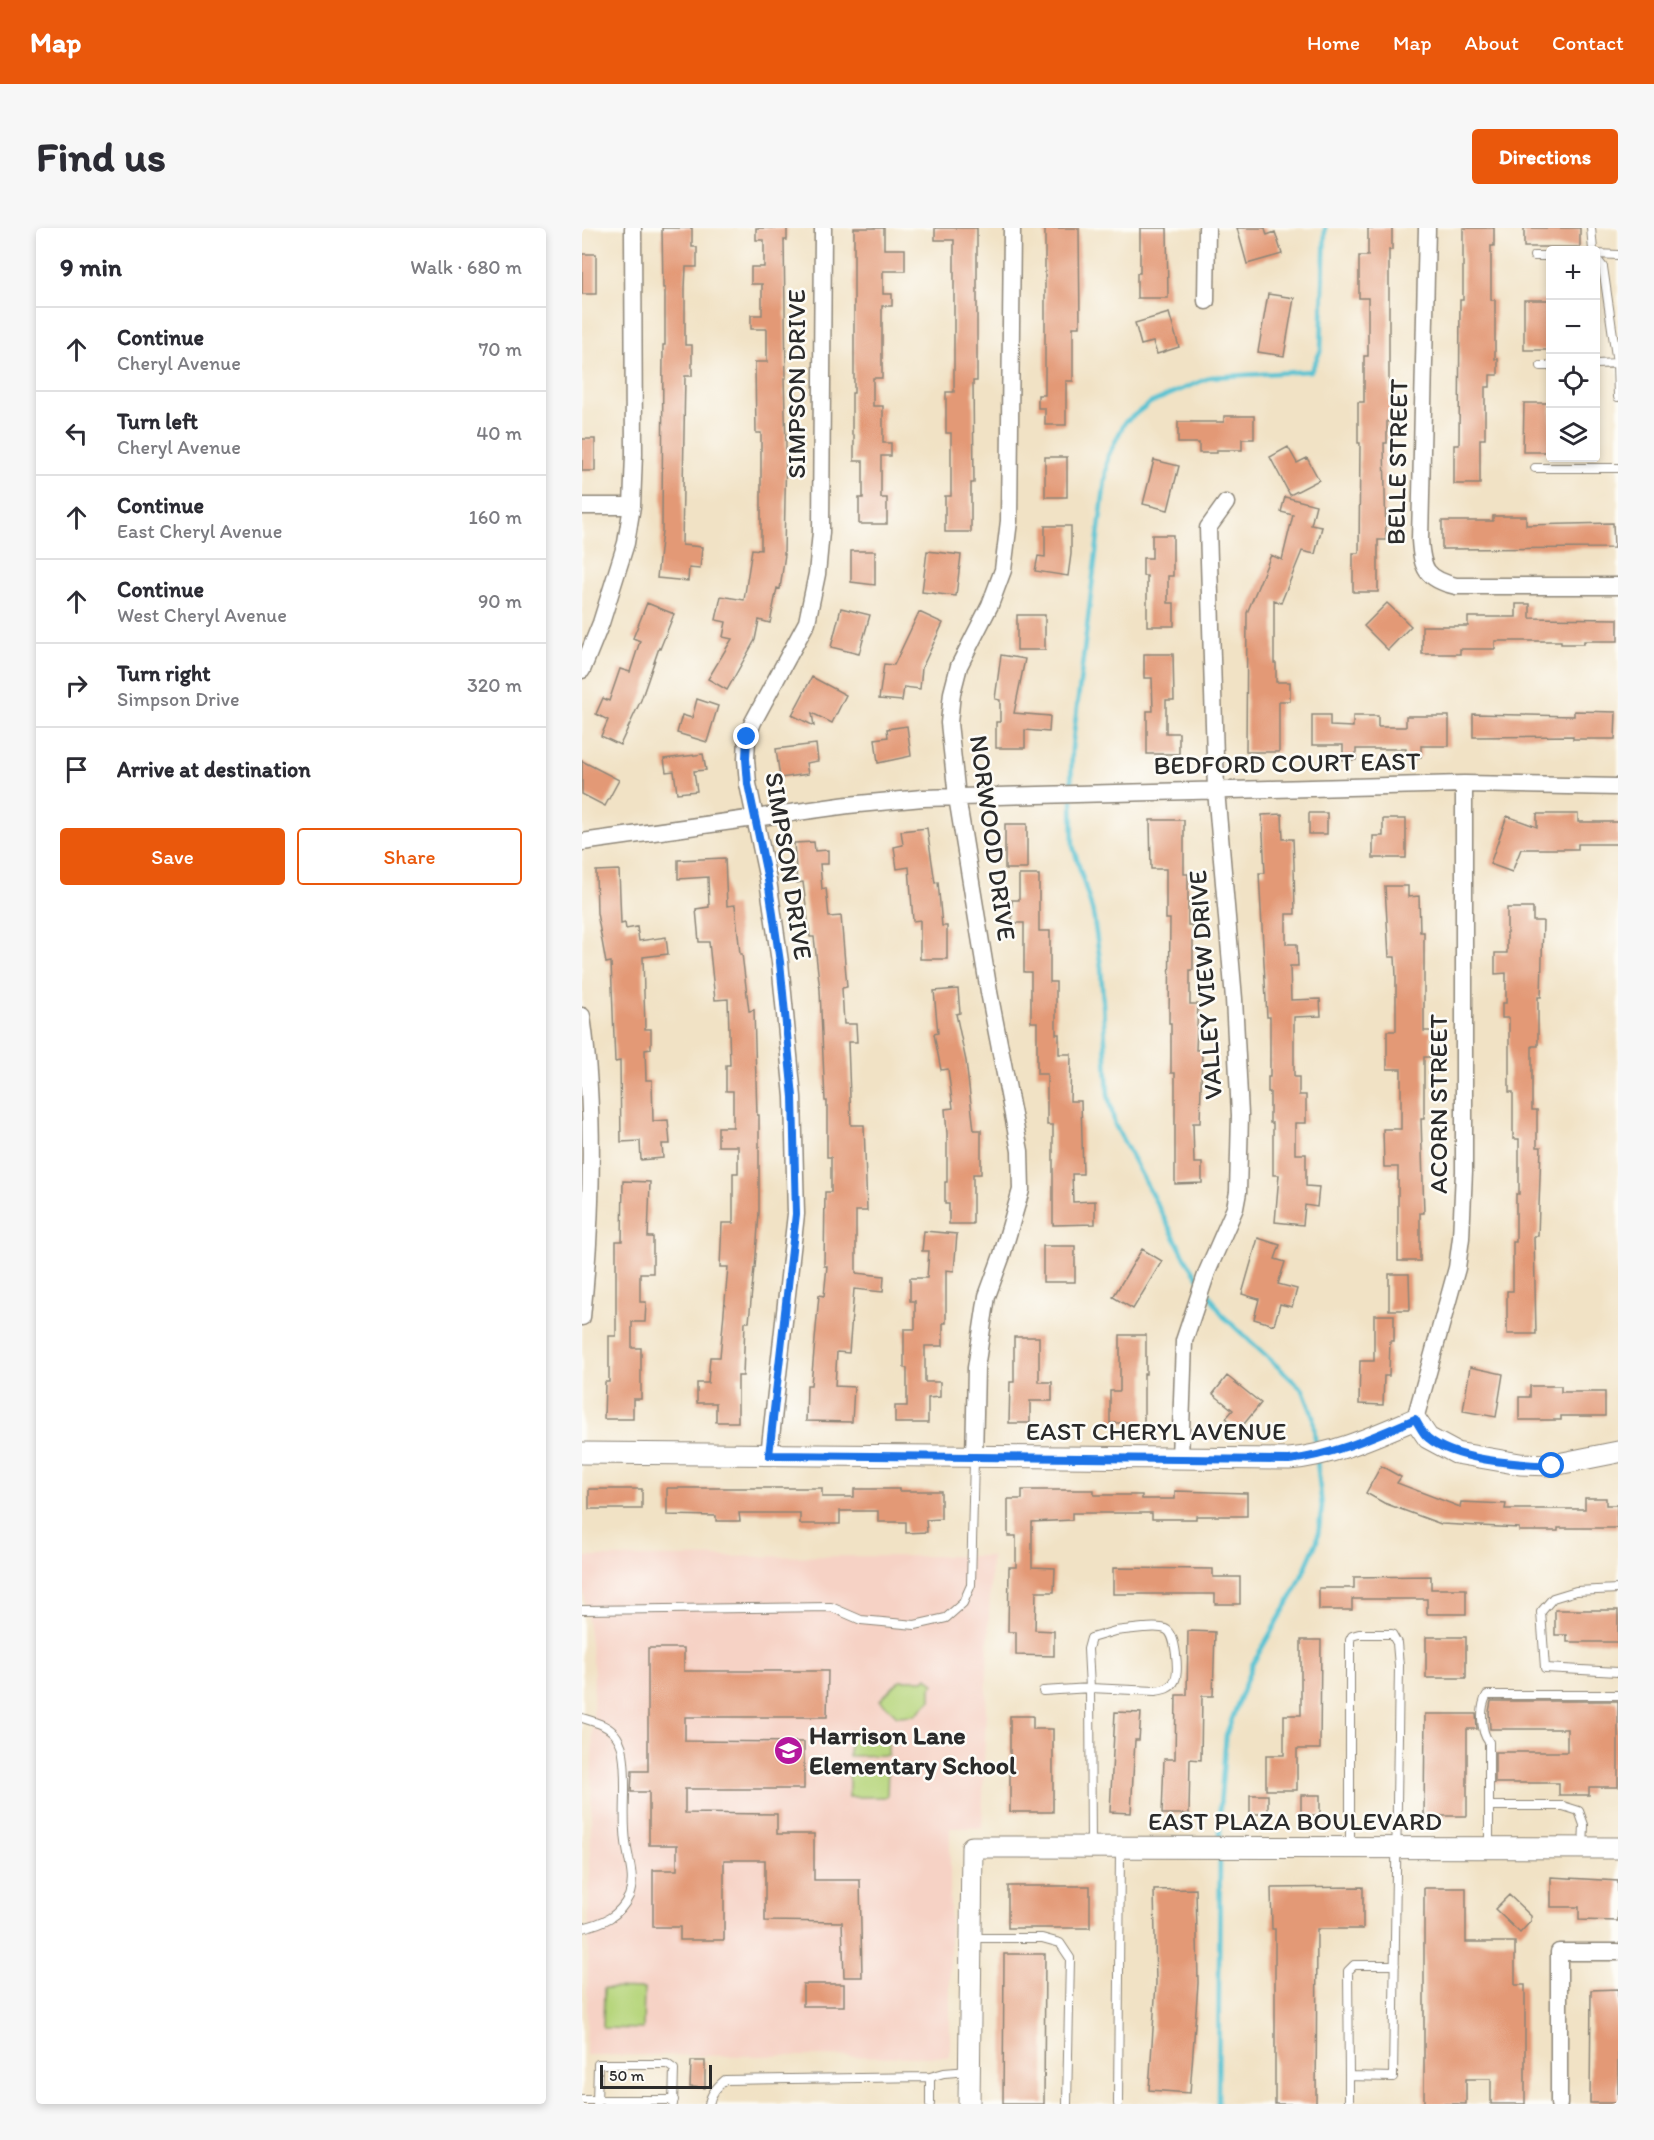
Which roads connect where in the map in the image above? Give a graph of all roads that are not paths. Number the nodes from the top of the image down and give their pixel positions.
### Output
1 (633, 228) edge
2 (823, 228) edge
3 (1012, 228) edge
4 (1207, 228) edge
5 (1427, 228) edge
6 (1591, 228) edge
7 (1593, 246) edge
8 (1618, 255) edge
9 (1534, 256) dead end
10 (1546, 256) edge
11 (1600, 256) edge
12 (1600, 262) edge
13 (1206, 301) dead end
14 (1617, 363) edge
15 (1600, 364) edge
16 (1541, 366) dead end
17 (1546, 366) edge
18 (1618, 397) edge
19 (1535, 468) dead end
20 (1618, 468) edge
21 (1226, 503) dead end
22 (582, 506) edge
23 (632, 506) junction
24 (1618, 586) edge
25 (582, 670) edge
26 (1464, 784) junction
27 (1618, 788) edge
28 (1216, 790) junction
29 (957, 797) junction
30 (755, 818) junction
31 (582, 842) edge
32 (582, 1016) edge
33 (582, 1317) edge
34 (1415, 1419) junction
35 (1618, 1452) edge
36 (582, 1453) edge
37 (769, 1455) junction
38 (974, 1458) junction
39 (1180, 1459) junction
40 (1618, 1589) edge
41 (582, 1610) edge
42 (1618, 1672) edge
43 (1090, 1688) junction
44 (1042, 1691) dead end
45 (1618, 1695) edge
46 (582, 1718) edge
47 (1489, 1806) junction
48 (1091, 1847) junction
49 (1120, 1847) junction
50 (1350, 1848) junction
51 (1397, 1848) junction
52 (1489, 1848) junction
53 (1583, 1848) junction
54 (1618, 1848) edge
55 (582, 1928) edge
56 (971, 1938) junction
57 (1618, 1952) edge
58 (1395, 1965) junction
59 (969, 2071) junction
60 (1349, 2076) junction
61 (930, 2078) junction
62 (582, 2100) edge
63 (597, 2101) edge
64 (674, 2102) edge
65 (709, 2104) edge
66 (930, 2104) edge
67 (969, 2104) edge
68 (1067, 2104) edge
69 (1118, 2104) edge
70 (1349, 2104) edge
71 (1559, 2104) edge

1 - 23 street
2 - 30 street, SIMPSON DRIVE
3 - 29 street, NORWOOD DRIVE
4 - 13 street
5 - 24 street, BELLE STREET
6 - 7 lane
8 - 11 lane
9 - 10 lane
12 - 14 lane
14 - 15 lane
14 - 18 lane
16 - 17 lane
19 - 20 lane
21 - 28 street, VALLEY VIEW DRIVE
22 - 23 street
23 - 25 street
26 - 27 street, BEDFORD COURT EAST
26 - 28 street, BEDFORD COURT EAST
26 - 34 street, ACORN STREET
28 - 29 street, BEDFORD COURT EAST
28 - 39 street, VALLEY VIEW DRIVE
29 - 30 street, BEDFORD COURT EAST
29 - 38 street, NORWOOD DRIVE
30 - 31 street, BEDFORD COURT EAST
30 - 37 street, SIMPSON DRIVE
32 - 33 street
34 - 35 street
34 - 39 street, EAST CHERYL AVENUE
36 - 37 street, EAST CHERYL AVENUE
37 - 38 street, EAST CHERYL AVENUE
38 - 39 street, EAST CHERYL AVENUE
38 - 41 lane
40 - 42 lane
43 - 43 lane
43 - 44 lane
43 - 48 lane
45 - 47 lane
46 - 55 lane
47 - 52 lane
47 - 53 lane
48 - 49 street, EAST PLAZA BOULEVARD
48 - 56 street, EAST PLAZA BOULEVARD
49 - 50 street, EAST PLAZA BOULEVARD
49 - 69 lane
50 - 51 street, EAST PLAZA BOULEVARD
50 - 51 lane
51 - 52 street, EAST PLAZA BOULEVARD
51 - 58 lane
52 - 53 street, EAST PLAZA BOULEVARD
53 - 54 street, EAST PLAZA BOULEVARD
56 - 59 street
56 - 68 lane
57 - 71 street
58 - 60 lane
58 - 60 lane
59 - 61 lane
59 - 67 street
60 - 70 lane
61 - 65 lane
61 - 66 lane
62 - 63 lane
63 - 64 lane
63 - 64 lane

